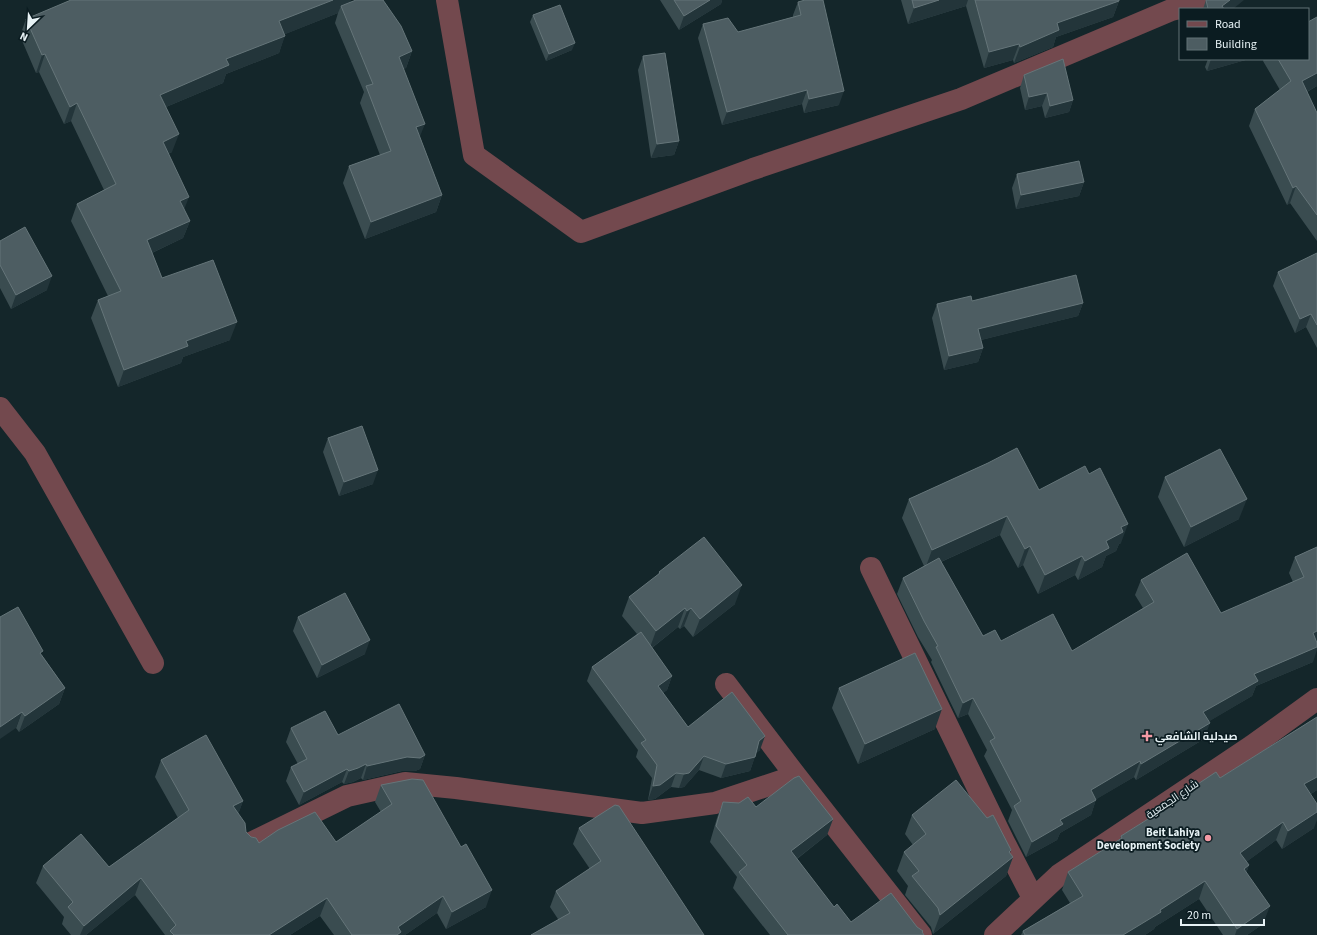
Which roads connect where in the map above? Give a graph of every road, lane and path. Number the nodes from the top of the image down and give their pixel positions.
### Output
1 (447, 0) edge
2 (1215, 0) edge
3 (1179, 8) edge
4 (1180, 8) edge
5 (0, 408) edge
6 (871, 568) dead end
7 (153, 663) dead end
8 (726, 684) dead end
9 (1317, 699) edge
10 (796, 776) junction
11 (251, 843) edge
12 (1033, 898) junction
13 (921, 935) edge
14 (995, 935) edge

1 - 3 street
2 - 4 street
5 - 7 street
6 - 12 street
8 - 10 street
9 - 12 street, شارع الجمعية
10 - 11 street
10 - 13 street
12 - 14 street, شارع الجمعية

